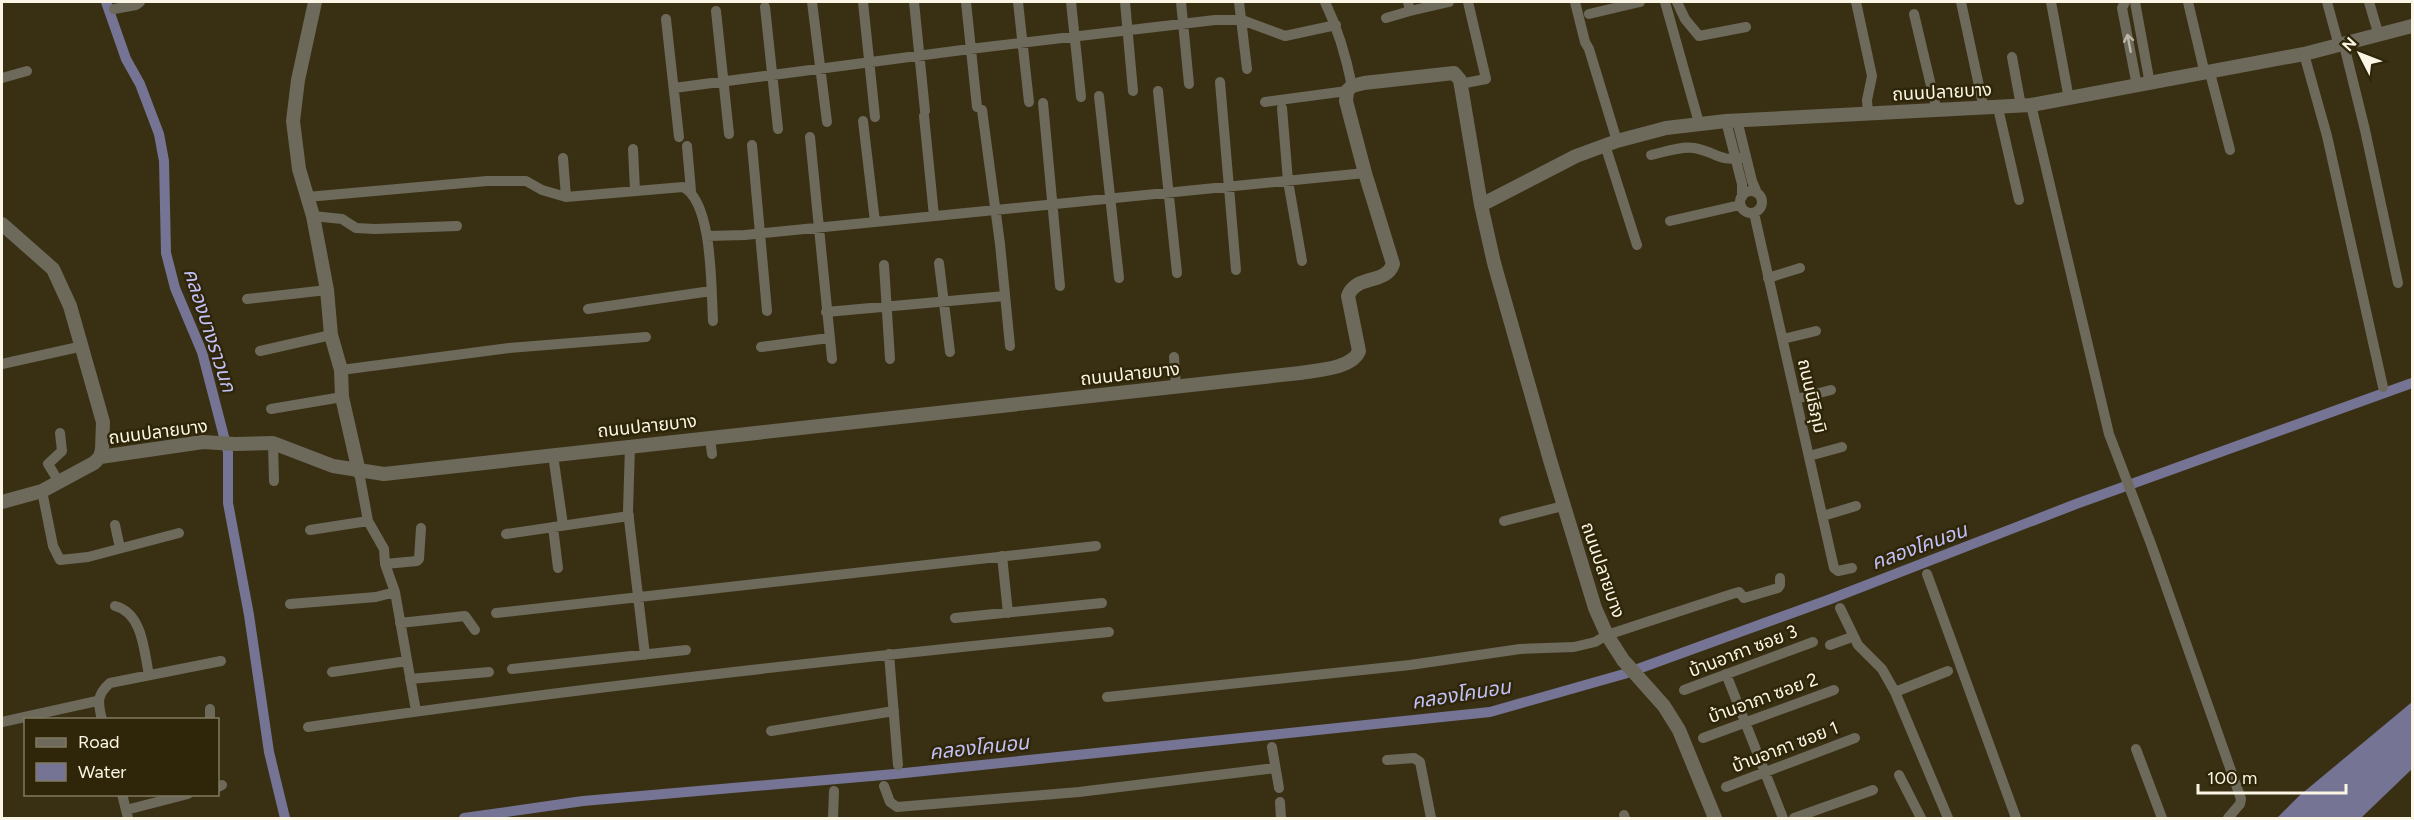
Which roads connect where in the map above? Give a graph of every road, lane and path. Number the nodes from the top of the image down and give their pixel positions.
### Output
1 (140, 2) edge
2 (315, 2) edge
3 (812, 2) edge
4 (863, 2) edge
5 (914, 2) edge
6 (966, 2) edge
7 (1018, 2) edge
8 (1071, 2) edge
9 (1125, 2) edge
10 (1181, 2) edge
11 (1239, 2) edge
12 (1324, 2) edge
13 (1449, 2) edge
14 (1468, 2) edge
15 (1575, 2) edge
16 (1640, 2) edge
17 (1665, 2) edge
18 (1677, 2) edge
19 (1856, 2) edge
20 (1961, 2) edge
21 (2051, 2) edge
22 (2126, 2) edge
23 (2135, 2) edge
24 (2188, 2) edge
25 (2326, 2) edge
26 (2369, 2) edge
27 (1409, 6) edge
28 (765, 7) dead end
29 (114, 9) dead end
30 (716, 12) dead end
31 (1589, 14) dead end
32 (1914, 14) dead end
33 (1386, 18) dead end
34 (666, 19) dead end
35 (1242, 20) junction
36 (1184, 24) junction
37 (1336, 25) junction
38 (2412, 26) edge
39 (1746, 27) dead end
40 (1127, 30) junction
41 (1074, 36) junction
42 (2379, 36) junction
43 (1023, 42) junction
44 (2341, 45) junction
45 (970, 49) junction
46 (2304, 54) junction
47 (919, 56) junction
48 (2012, 57) dead end
49 (870, 64) junction
50 (1247, 69) dead end
51 (820, 70) junction
52 (27, 71) dead end
53 (2207, 74) junction
54 (772, 76) junction
55 (2, 78) edge
56 (723, 82) junction
57 (1220, 82) dead end
58 (1189, 84) dead end
59 (1460, 84) junction
60 (2144, 85) junction
61 (674, 88) junction
62 (1349, 88) junction
63 (1133, 91) dead end
64 (1158, 91) dead end
65 (1099, 96) dead end
66 (1081, 97) dead end
67 (2069, 99) junction
68 (1029, 102) dead end
69 (1265, 102) dead end
70 (1043, 103) dead end
71 (2026, 106) junction
72 (1282, 108) dead end
73 (1991, 108) junction
74 (1937, 111) junction
75 (1868, 114) junction
76 (875, 117) dead end
77 (863, 121) dead end
78 (1731, 121) junction
79 (827, 122) dead end
80 (1699, 123) junction
81 (777, 129) dead end
82 (729, 134) dead end
83 (679, 136) dead end
84 (810, 137) dead end
85 (1611, 143) junction
86 (752, 145) dead end
87 (687, 146) dead end
88 (633, 150) dead end
89 (2230, 150) dead end
90 (1651, 155) dead end
91 (562, 158) dead end
92 (1741, 158) junction
93 (1365, 173) junction
94 (1288, 181) junction
95 (1229, 186) junction
96 (634, 190) junction
97 (691, 191) junction
98 (1168, 192) junction
99 (1757, 193) junction
100 (307, 197) junction
101 (566, 197) junction
102 (1110, 198) junction
103 (2019, 200) dead end
104 (1741, 201) junction
105 (1051, 204) junction
106 (1481, 205) junction
107 (994, 210) junction
108 (1754, 213) junction
109 (313, 216) junction
110 (934, 216) junction
111 (1670, 221) dead end
112 (875, 222) junction
113 (2, 224) edge
114 (457, 226) dead end
115 (817, 227) junction
116 (758, 233) junction
117 (707, 236) junction
118 (1637, 245) dead end
119 (1302, 261) dead end
120 (939, 263) dead end
121 (884, 265) dead end
122 (1800, 268) dead end
123 (1236, 270) dead end
124 (1177, 273) dead end
125 (1119, 278) dead end
126 (1768, 278) junction
127 (2398, 283) dead end
128 (1060, 286) dead end
129 (327, 290) junction
130 (711, 291) junction
131 (1005, 296) junction
132 (247, 299) dead end
133 (944, 302) junction
134 (886, 307) junction
135 (588, 309) dead end
136 (767, 311) dead end
137 (826, 312) junction
138 (713, 321) dead end
139 (1816, 331) dead end
140 (331, 335) junction
141 (646, 337) dead end
142 (829, 338) junction
143 (1782, 339) junction
144 (83, 346) junction
145 (1010, 346) dead end
146 (761, 347) dead end
147 (260, 351) dead end
148 (950, 352) dead end
149 (1174, 357) dead end
150 (832, 359) dead end
151 (890, 359) dead end
152 (2, 364) edge
153 (341, 370) junction
154 (1176, 387) junction
155 (2383, 387) dead end
156 (1831, 390) dead end
157 (342, 397) junction
158 (1796, 399) junction
159 (271, 409) dead end
160 (60, 433) dead end
161 (710, 438) junction
162 (273, 443) junction
163 (630, 446) junction
164 (1842, 447) dead end
165 (712, 454) dead end
166 (553, 455) junction
167 (1809, 456) junction
168 (100, 457) junction
169 (359, 472) junction
170 (274, 481) dead end
171 (59, 482) junction
172 (42, 490) junction
173 (2, 502) edge
174 (1563, 506) junction
175 (1856, 506) dead end
176 (629, 516) junction
177 (1823, 516) junction
178 (368, 521) junction
179 (1504, 521) dead end
180 (116, 525) dead end
181 (558, 526) junction
182 (421, 528) dead end
183 (310, 530) dead end
184 (179, 533) dead end
185 (506, 534) dead end
186 (1096, 546) dead end
187 (120, 548) junction
188 (1002, 556) junction
189 (385, 564) junction
190 (558, 568) dead end
191 (1852, 568) dead end
192 (1927, 574) dead end
193 (1779, 578) dead end
194 (395, 592) junction
195 (638, 595) junction
196 (1102, 603) dead end
197 (290, 604) dead end
198 (115, 606) dead end
199 (1840, 608) dead end
200 (496, 613) dead end
201 (1008, 613) junction
202 (956, 618) dead end
203 (400, 623) junction
204 (475, 630) dead end
205 (1109, 632) dead end
206 (1607, 635) junction
207 (1852, 637) junction
208 (1813, 642) dead end
209 (1830, 645) dead end
210 (686, 650) dead end
211 (889, 654) junction
212 (645, 655) junction
213 (221, 661) dead end
214 (407, 661) junction
215 (512, 669) dead end
216 (1948, 671) dead end
217 (332, 672) dead end
218 (489, 672) dead end
219 (1726, 674) junction
220 (149, 675) junction
221 (410, 679) junction
222 (1684, 690) dead end
223 (1834, 690) dead end
224 (1894, 692) junction
225 (1107, 697) dead end
226 (98, 701) junction
227 (416, 711) junction
228 (894, 711) junction
229 (102, 718) edge
230 (2, 722) edge
231 (1745, 722) junction
232 (308, 728) dead end
233 (771, 730) dead end
234 (1703, 738) dead end
235 (1855, 738) dead end
236 (1272, 747) dead end
237 (2136, 749) dead end
238 (1387, 760) dead end
239 (898, 765) dead end
240 (1275, 768) junction
241 (1765, 772) junction
242 (1899, 775) dead end
243 (884, 786) dead end
244 (1726, 787) dead end
245 (1279, 788) dead end
246 (1873, 790) dead end
247 (834, 791) dead end
248 (122, 796) edge
249 (185, 796) edge
250 (1280, 802) dead end
251 (897, 807) junction
252 (127, 814) edge
253 (833, 819) edge
254 (896, 819) edge
255 (1281, 819) edge
256 (1431, 819) edge
257 (1715, 819) edge
258 (1783, 819) edge
259 (1794, 819) edge
260 (1921, 819) edge
261 (1948, 819) edge
262 (2016, 819) edge
263 (2162, 819) edge
264 (2228, 819) edge

1 - 29 street
2 - 100 street
3 - 51 street
4 - 49 street
5 - 47 street
6 - 45 street
7 - 43 street
8 - 41 street
9 - 40 street
10 - 36 street
11 - 35 street
12 - 37 street
13 - 27 street
14 - 59 street
15 - 85 street
16 - 31 street
17 - 80 street
18 - 39 street
19 - 75 street
20 - 73 street
21 - 67 street
60 -> 22 street
23 - 60 street
24 - 53 street
25 - 44 street
26 - 42 street
27 - 33 street
28 - 54 street
30 - 56 street
32 - 74 street
34 - 61 street
35 - 36 street
35 - 37 street
35 - 50 street
36 - 40 street
36 - 58 street
37 - 62 street
38 - 42 street, ถนนปลายบาง
40 - 41 street
40 - 63 street
41 - 43 street
41 - 66 street
42 - 44 street, ถนนปลายบาง
43 - 45 street
43 - 68 street
44 - 46 street, ถนนปลายบาง
44 - 127 street
45 - 47 street
45 - 107 street
46 - 53 street, ถนนปลายบาง
46 - 155 street
47 - 49 street
47 - 110 street
48 - 71 street
49 - 51 street
49 - 76 street
51 - 54 street
51 - 79 street
52 - 55 street
53 - 60 street, ถนนปลายบาง
53 - 89 street
54 - 56 street
54 - 81 street
56 - 61 street
56 - 82 street
57 - 95 street
59 - 62 street
59 - 106 street, ถนนปลายบาง
60 - 67 street, ถนนปลายบาง
61 - 83 street
62 - 69 street
62 - 93 street, ถนนปลายบาง
64 - 98 street
65 - 102 street
67 - 71 street, ถนนปลายบาง
70 - 105 street
71 - 73 street, ถนนปลายบาง
71 - 264 street
72 - 94 street
73 - 74 street, ถนนปลายบาง
73 - 103 street
74 - 75 street, ถนนปลายบาง
75 - 78 street, ถนนปลายบาง
77 - 112 street
78 - 80 street, ถนนปลายบาง
78 - 92 street
80 - 85 street, ถนนปลายบาง
84 - 115 street
85 - 106 street, ถนนปลายบาง
85 - 118 street
86 - 116 street
87 - 97 street
88 - 96 street
90 - 92 street
91 - 101 street
92 - 99 street
92 - 104 street
93 - 94 street
93 - 154 street, ถนนปลายบาง
94 - 95 street
94 - 119 street
95 - 98 street
95 - 123 street
96 - 97 street
96 - 101 street
97 - 117 street
98 - 102 street
98 - 124 street
99 - 104 street
99 - 108 street
100 - 101 street
100 - 109 street
102 - 105 street
102 - 125 street
104 - 108 street
104 - 111 street
105 - 107 street
105 - 128 street
106 - 174 street, ถนนปลายบาง
107 - 110 street
107 - 131 street
108 - 126 street, ถนนนิธิภุมิ
109 - 114 street
109 - 129 street
110 - 112 street
112 - 115 street
113 - 144 street
115 - 116 street
115 - 137 street
116 - 117 street
116 - 136 street
117 - 130 street
120 - 133 street
121 - 134 street
122 - 126 street
126 - 143 street, ถนนนิธิภุมิ
129 - 132 street
129 - 140 street
130 - 135 street
130 - 138 street
131 - 133 street
131 - 145 street
133 - 134 street
133 - 148 street
134 - 137 street
134 - 151 street
137 - 142 street
139 - 143 street
140 - 147 street
140 - 153 street
141 - 153 street
142 - 146 street
142 - 150 street
143 - 158 street, ถนนนิธิภุมิ
144 - 152 street
144 - 168 street
149 - 154 street
153 - 157 street
154 - 161 street, ถนนปลายบาง
156 - 158 street
157 - 159 street
157 - 169 street
158 - 167 street, ถนนนิธิภุมิ
160 - 171 street
161 - 163 street, ถนนปลายบาง
161 - 165 street
162 - 168 street, ถนนปลายบาง
162 - 169 street, ถนนปลายบาง
162 - 170 street
163 - 166 street, ถนนปลายบาง
163 - 176 street
164 - 167 street
166 - 169 street, ถนนปลายบาง
166 - 181 street
167 - 177 street, ถนนนิธิภุมิ
168 - 171 street
169 - 178 street
171 - 172 street
172 - 173 street
172 - 187 street
174 - 179 street
174 - 206 street, ถนนปลายบาง
175 - 177 street
176 - 181 street
176 - 195 street
177 - 191 street, ถนนนิธิภุมิ
178 - 183 street
178 - 189 street
180 - 187 street
181 - 185 street
181 - 190 street
182 - 189 street
184 - 187 street
186 - 188 street
188 - 195 street
188 - 201 street
189 - 194 street
192 - 262 street
193 - 206 street
194 - 197 street
194 - 203 street
195 - 200 street
195 - 212 street
196 - 201 street
198 - 220 street
199 - 207 street
201 - 202 street
203 - 204 street
203 - 214 street
205 - 211 street
206 - 225 street
206 - 257 street, ถนนปลายบาง
207 - 209 street
207 - 224 street
208 - 219 street, บ้านอาภา ซอย 3
210 - 212 street
211 - 227 street
211 - 228 street
212 - 215 street
213 - 220 street
214 - 217 street
214 - 221 street
216 - 224 street
218 - 221 street
219 - 222 street, บ้านอาภา ซอย 3
219 - 231 street
220 - 226 street
221 - 227 street
223 - 231 street, บ้านอาภา ซอย 2
224 - 261 street
226 - 229 street
226 - 230 street
227 - 232 street
228 - 233 street
228 - 239 street
231 - 234 street, บ้านอาภา ซอย 2
231 - 241 street
235 - 241 street, บ้านอาภา ซอย 1
236 - 240 street
237 - 263 street
238 - 256 street
240 - 245 street
240 - 251 street
241 - 244 street, บ้านอาภา ซอย 1
241 - 258 street
242 - 260 street
243 - 251 street
246 - 259 street
247 - 253 street
248 - 252 street
249 - 252 street
250 - 255 street
251 - 254 street

